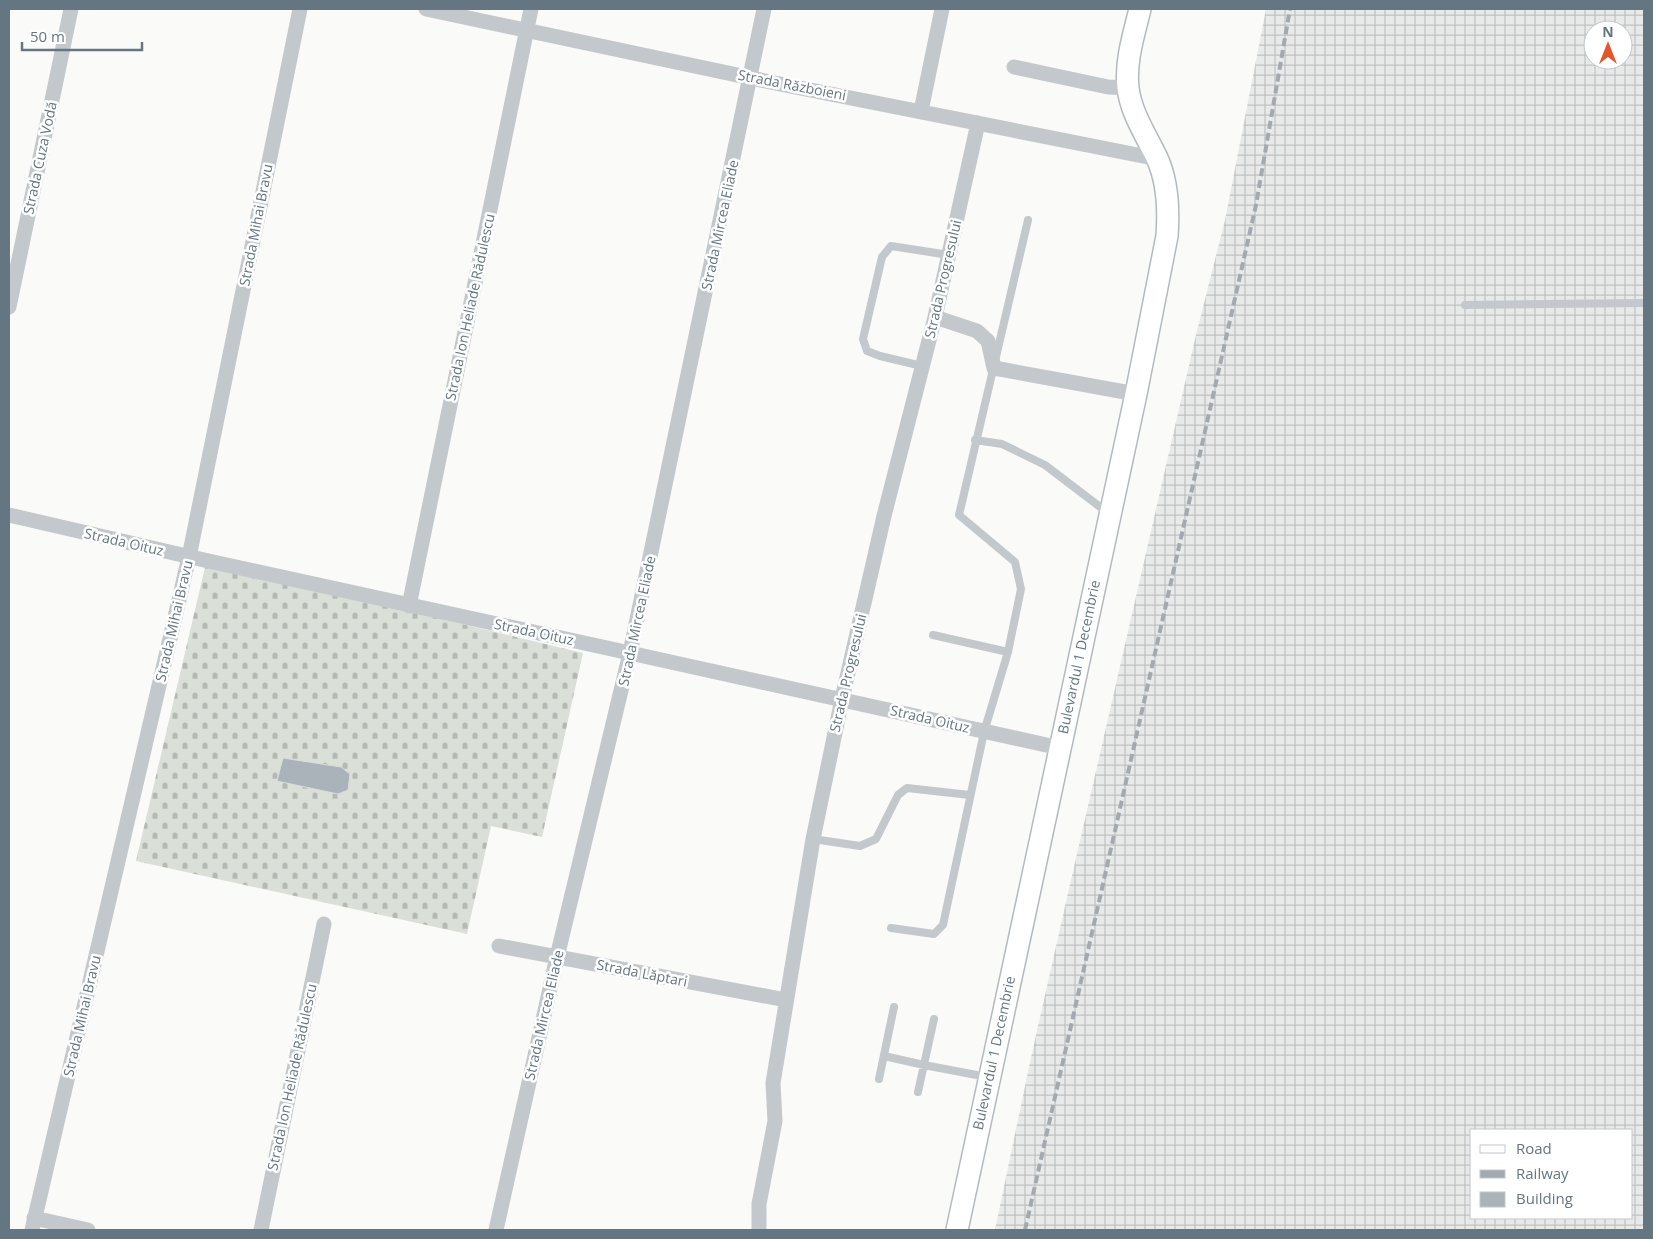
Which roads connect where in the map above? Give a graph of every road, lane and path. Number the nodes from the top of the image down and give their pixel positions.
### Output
1 (71, 9) edge
2 (300, 9) edge
3 (426, 9) edge
4 (531, 9) edge
5 (764, 9) edge
6 (942, 9) edge
7 (1140, 9) edge
8 (527, 30) junction
9 (1014, 67) dead end
10 (751, 77) junction
11 (1128, 88) junction
12 (922, 111) junction
13 (978, 123) junction
14 (1158, 159) junction
15 (1028, 220) dead end
16 (949, 255) junction
17 (1644, 303) edge
18 (1466, 304) dead end
19 (9, 308) edge
20 (935, 317) junction
21 (922, 366) junction
22 (994, 368) junction
23 (1136, 394) junction
24 (975, 440) junction
25 (1109, 514) junction
26 (9, 515) edge
27 (189, 557) junction
28 (409, 606) junction
29 (933, 635) dead end
30 (1008, 652) junction
31 (630, 653) junction
32 (842, 699) junction
33 (984, 732) junction
34 (1060, 748) junction
35 (970, 794) junction
36 (813, 839) junction
37 (324, 924) dead end
38 (891, 928) dead end
39 (499, 946) dead end
40 (558, 957) junction
41 (786, 1000) junction
42 (894, 1006) dead end
43 (934, 1019) dead end
44 (884, 1056) junction
45 (924, 1065) junction
46 (989, 1078) junction
47 (879, 1079) dead end
48 (918, 1092) dead end
49 (33, 1224) edge
50 (88, 1230) edge
51 (260, 1230) edge
52 (496, 1230) edge
53 (758, 1230) edge
54 (957, 1230) edge

1 - 19 street, Strada Cuza Vodă
2 - 27 street, Strada Mihai Bravu
3 - 8 street, Strada Războieni
4 - 8 street, Strada Ion Heliade Rădulescu
5 - 10 street, Strada Mircea Eliade
6 - 12 street
7 - 11 street, Bulevardul 1 Decembrie
8 - 10 street, Strada Războieni
8 - 28 street, Strada Ion Heliade Rădulescu
9 - 11 street
10 - 12 street, Strada Războieni
10 - 31 street, Strada Mircea Eliade
11 - 14 street, Bulevardul 1 Decembrie
12 - 13 street, Strada Războieni
13 - 14 street, Strada Războieni
13 - 16 street, Strada Progresului
14 - 23 street, Bulevardul 1 Decembrie
15 - 22 lane
16 - 20 street, Strada Progresului
16 - 21 lane
17 - 18 lane
20 - 21 street, Strada Progresului
20 - 22 street
21 - 32 street, Strada Progresului
22 - 23 street
22 - 24 lane
23 - 25 street, Bulevardul 1 Decembrie
24 - 25 lane
24 - 30 lane
25 - 34 street, Bulevardul 1 Decembrie
26 - 27 street, Strada Oituz
27 - 28 street, Strada Oituz
27 - 49 street, Strada Mihai Bravu
28 - 31 street, Strada Oituz
29 - 30 lane
30 - 33 lane
31 - 32 street, Strada Oituz
31 - 40 street, Strada Mircea Eliade
32 - 33 street, Strada Oituz
32 - 36 street, Strada Progresului
33 - 34 street, Strada Oituz
33 - 35 lane
34 - 46 street, Bulevardul 1 Decembrie
35 - 36 lane
35 - 38 lane
36 - 41 street, Strada Progresului
37 - 51 street, Strada Ion Heliade Rădulescu
39 - 40 street, Strada Lăptari
40 - 41 street, Strada Lăptari
40 - 52 street, Strada Mircea Eliade
41 - 53 street, Strada Progresului
42 - 44 lane
43 - 45 lane
44 - 45 lane
44 - 47 lane
45 - 46 lane
45 - 48 lane
46 - 54 street, Bulevardul 1 Decembrie
49 - 50 street

